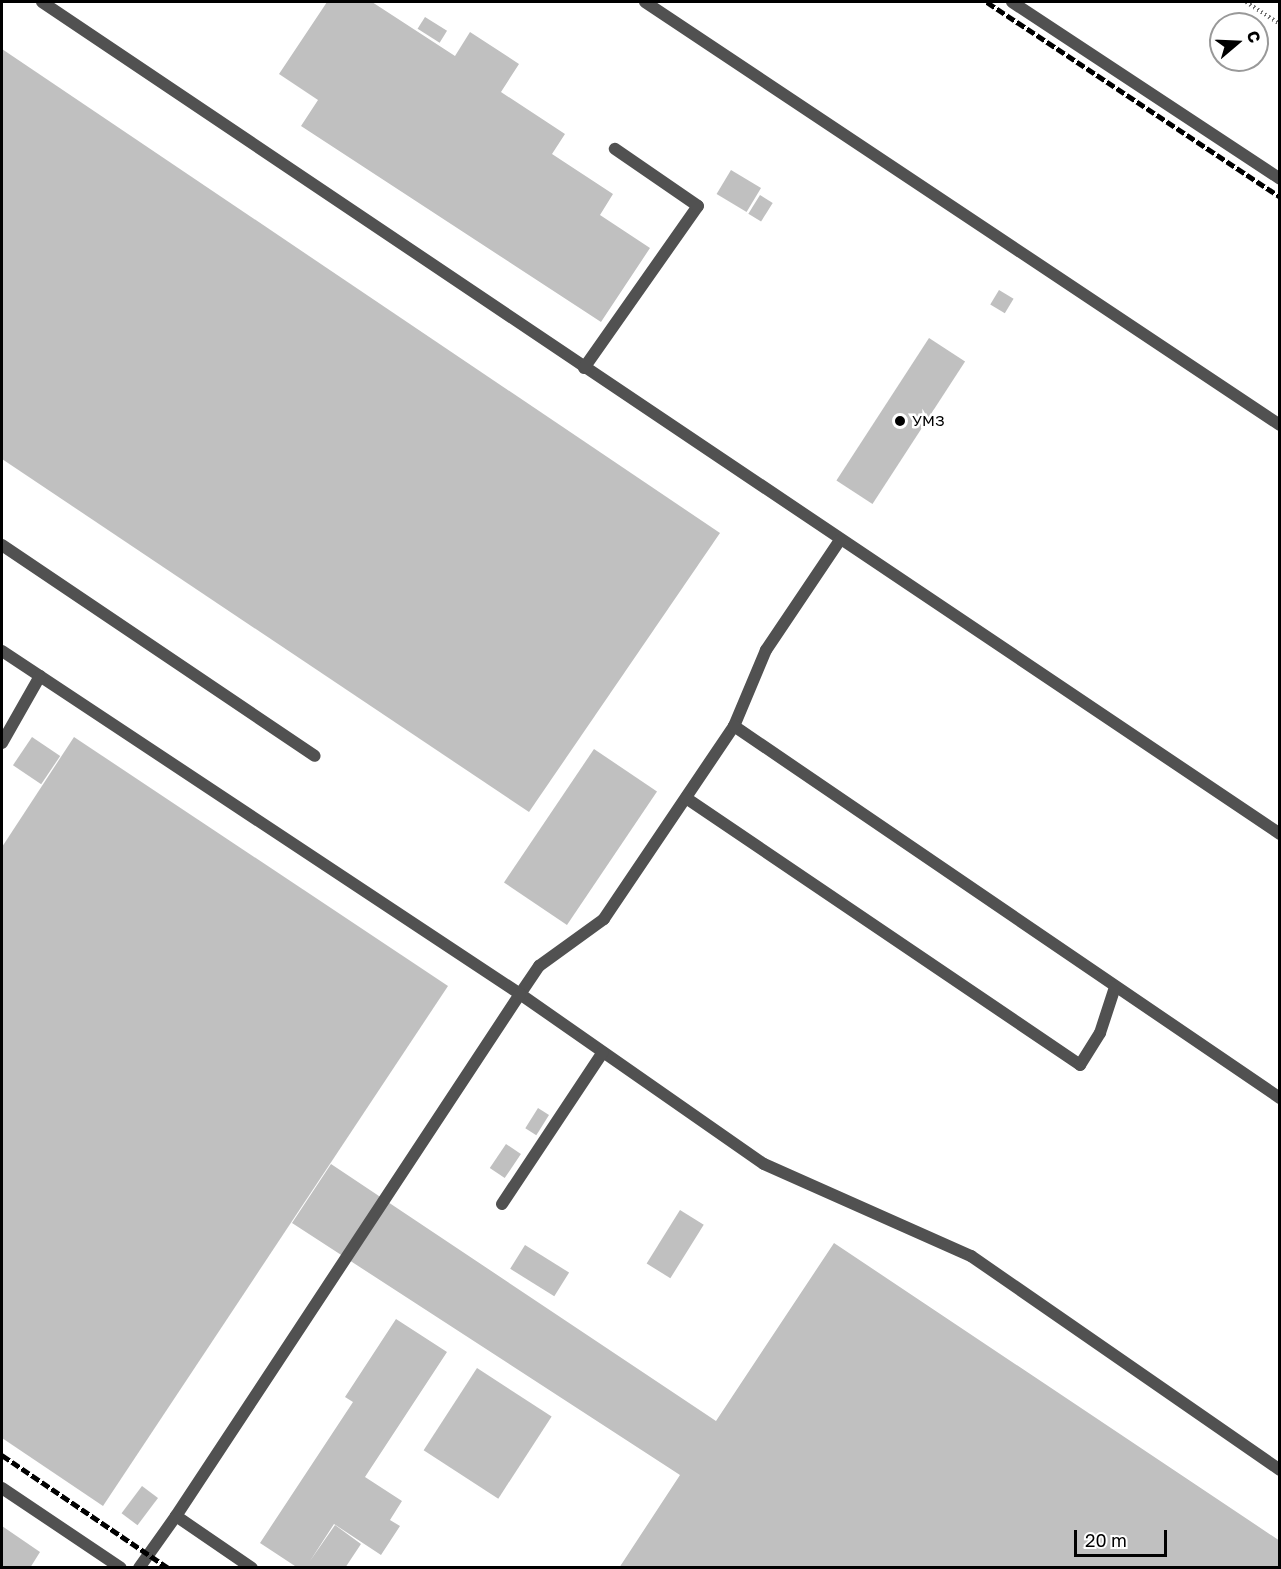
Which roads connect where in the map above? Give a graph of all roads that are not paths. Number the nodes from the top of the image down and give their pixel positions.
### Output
1 (42, 2) edge
2 (645, 2) edge
3 (1012, 2) edge
4 (615, 149) dead end
5 (1280, 179) edge
6 (584, 368) junction
7 (1280, 426) edge
8 (840, 540) junction
9 (2, 545) edge
10 (2, 651) edge
11 (40, 676) junction
12 (734, 726) junction
13 (2, 743) edge
14 (315, 756) dead end
15 (686, 798) junction
16 (1280, 834) edge
17 (1115, 987) junction
18 (520, 994) junction
19 (603, 1052) junction
20 (1280, 1098) edge
21 (502, 1204) dead end
22 (1280, 1470) edge
23 (2, 1488) edge
24 (176, 1516) junction
25 (121, 1568) edge
26 (139, 1568) edge
27 (252, 1568) edge

1 - 6 lane
2 - 7 lane
3 - 5 lane
4 - 6 lane
6 - 8 lane
8 - 12 lane
8 - 16 lane
9 - 14 lane
10 - 11 lane
11 - 13 lane
11 - 18 lane
12 - 15 lane
12 - 17 lane
15 - 17 lane
15 - 18 lane
17 - 20 lane
18 - 19 lane
18 - 24 lane
19 - 21 lane
19 - 22 lane
23 - 25 lane
24 - 26 lane
24 - 27 lane

